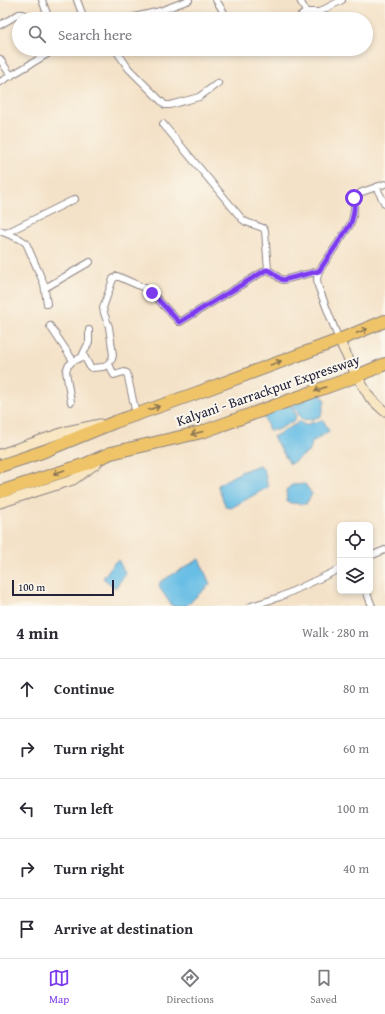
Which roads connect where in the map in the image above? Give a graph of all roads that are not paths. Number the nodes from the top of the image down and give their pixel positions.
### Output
1 (42, 0) edge
2 (77, 0) edge
3 (189, 0) edge
4 (216, 0) edge
5 (300, 0) edge
6 (342, 0) edge
7 (46, 12) edge
8 (81, 12) edge
9 (156, 12) edge
10 (224, 12) edge
11 (306, 12) joint
12 (12, 19) edge
13 (0, 25) edge
14 (44, 56) edge
15 (120, 56) edge
16 (0, 59) edge
17 (10, 76) junction
18 (0, 82) edge
19 (218, 83) dead end
20 (163, 124) dead end
21 (385, 184) edge
22 (376, 187) junction
23 (75, 199) dead end
24 (385, 204) edge
25 (3, 232) edge
26 (90, 262) dead end
27 (268, 270) junction
28 (319, 271) junction
29 (45, 288) junction
30 (47, 304) dead end
31 (385, 321) edge
32 (50, 326) dead end
33 (88, 330) dead end
34 (340, 340) junction
35 (84, 356) junction
36 (74, 360) junction
37 (109, 364) junction
38 (385, 364) edge
39 (357, 376) junction
40 (71, 402) dead end
41 (385, 411) edge
42 (136, 414) junction
43 (115, 422) junction
44 (112, 453) junction
45 (0, 454) edge
46 (0, 466) edge
47 (0, 492) edge
48 (0, 502) edge
49 (385, 550) edge
50 (373, 555) edge
51 (337, 570) edge
52 (367, 594) edge
53 (251, 606) edge
54 (372, 606) edge

1 - 7 street
2 - 8 street
3 - 9 street
4 - 10 street
5 - 11 street
6 - 11 street
12 - 13 street
14 - 17 street
15 - 19 street
16 - 17 street
17 - 18 street
20 - 27 street
21 - 22 street
22 - 24 street
22 - 28 street
23 - 25 street
25 - 29 street
26 - 29 street
27 - 28 street
27 - 37 street
28 - 34 street
29 - 30 street
34 -> 31 highway, Kalyani - Barrackpur Expressway
32 - 36 street
33 - 35 street
34 - 39 street
42 -> 34 highway, Kalyani - Barrackpur Expressway
35 - 36 street
35 - 37 street
36 - 40 street
37 - 42 street
38 - 39 highway, Kalyani - Barrackpur Expressway
39 - 41 street
39 -> 44 highway, Kalyani - Barrackpur Expressway
42 - 43 highway, Kalyani - Barrackpur Expressway
43 - 45 street
43 - 46 highway, Kalyani - Barrackpur Expressway
44 -> 47 highway, Kalyani - Barrackpur Expressway
44 - 48 street
49 - 50 street
51 - 53 street
52 - 54 street

